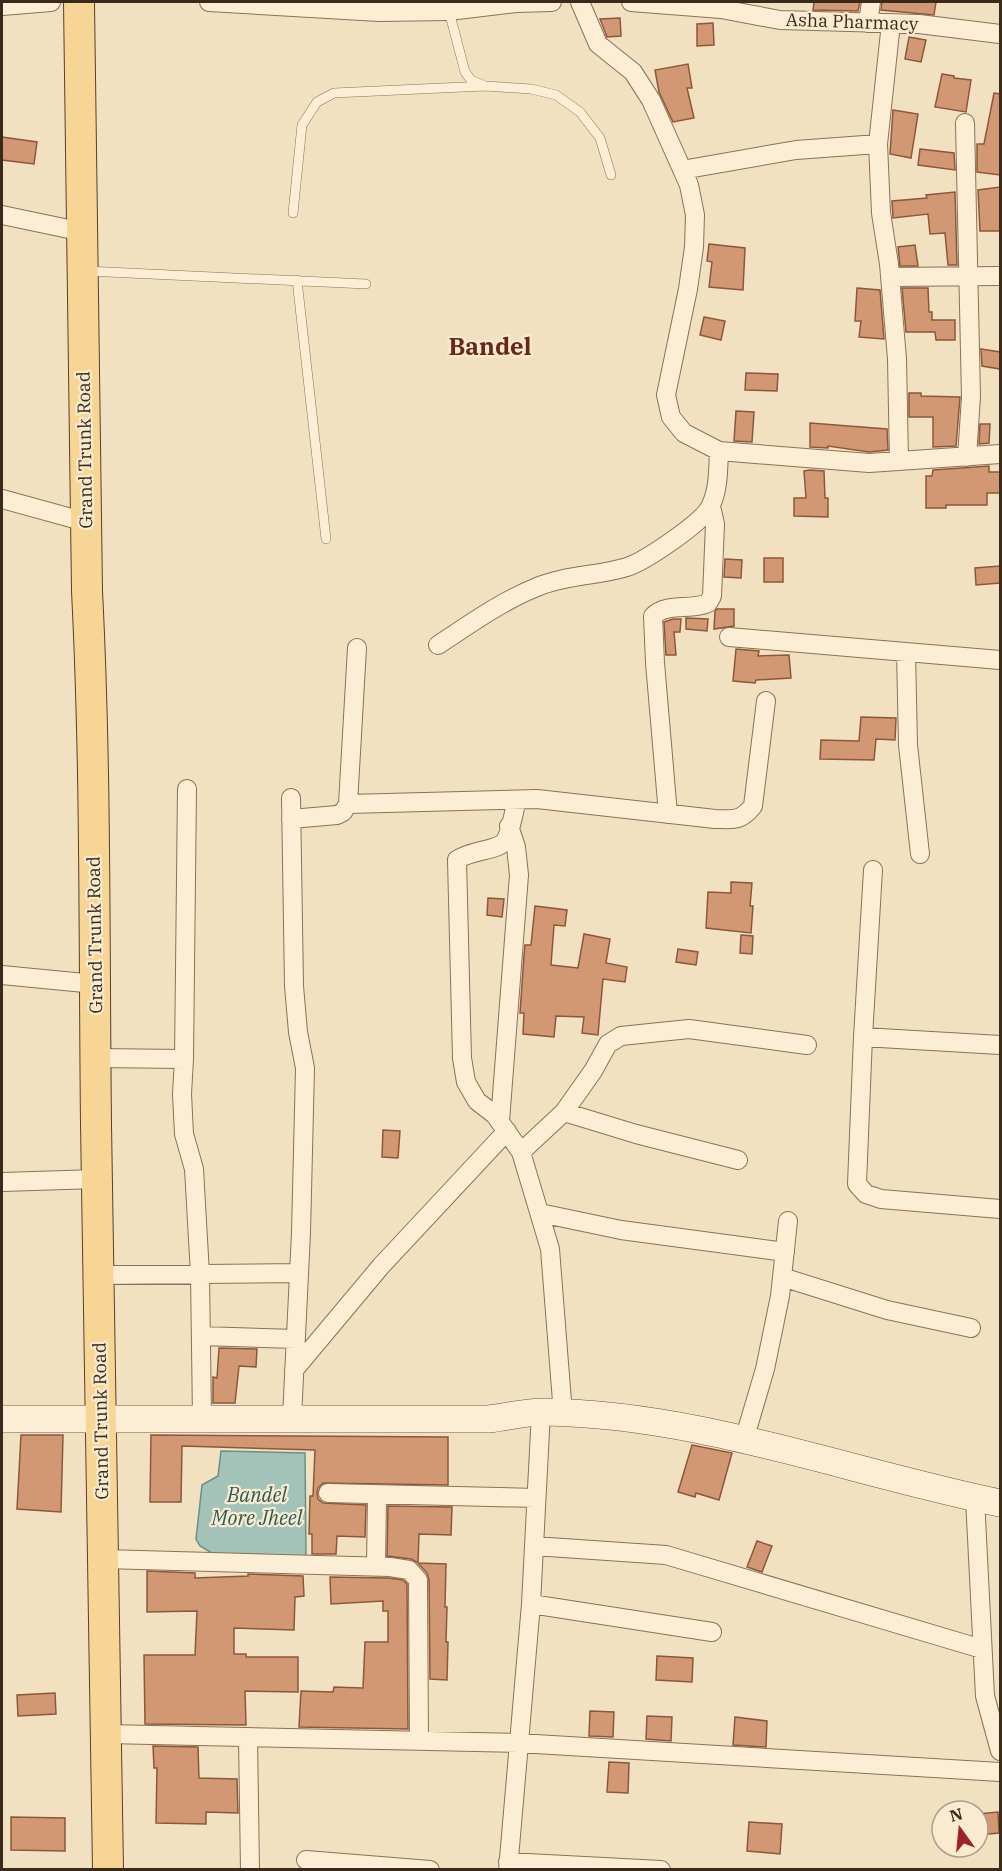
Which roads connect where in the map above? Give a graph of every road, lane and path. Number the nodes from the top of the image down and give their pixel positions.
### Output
1 (51, 2) edge
2 (79, 2) edge
3 (209, 2) edge
4 (552, 2) edge
5 (579, 2) edge
6 (632, 2) edge
7 (871, 2) edge
8 (489, 4) edge
9 (704, 4) edge
10 (2, 6) edge
11 (351, 6) edge
12 (449, 11) junction
13 (868, 22) junction
14 (891, 23) junction
15 (1000, 34) edge
16 (485, 86) junction
17 (965, 123) dead end
18 (878, 144) junction
19 (682, 170) junction
20 (611, 175) dead end
21 (293, 213) dead end
22 (2, 215) edge
23 (83, 232) junction
24 (83, 271) junction
25 (970, 276) junction
26 (1000, 276) edge
27 (890, 277) junction
28 (297, 280) junction
29 (366, 284) dead end
30 (718, 451) junction
31 (1000, 454) edge
32 (968, 457) junction
33 (899, 461) junction
34 (2, 499) edge
35 (711, 506) junction
36 (86, 522) junction
37 (326, 539) dead end
38 (729, 637) dead end
39 (438, 645) dead end
40 (357, 648) dead end
41 (906, 652) junction
42 (1000, 660) edge
43 (766, 701) dead end
44 (187, 789) dead end
45 (291, 798) dead end
46 (517, 800) junction
47 (348, 804) junction
48 (668, 814) junction
49 (291, 819) junction
50 (509, 826) junction
51 (920, 854) dead end
52 (873, 870) dead end
53 (2, 975) edge
54 (95, 984) junction
55 (863, 1037) junction
56 (807, 1045) dead end
57 (1000, 1045) edge
58 (96, 1058) junction
59 (184, 1059) junction
60 (564, 1112) junction
61 (503, 1126) junction
62 (521, 1152) junction
63 (738, 1160) dead end
64 (97, 1179) junction
65 (2, 1182) edge
66 (1000, 1209) edge
67 (540, 1213) junction
68 (788, 1221) dead end
69 (785, 1252) junction
70 (299, 1273) junction
71 (200, 1274) junction
72 (98, 1275) junction
73 (782, 1277) junction
74 (971, 1328) dead end
75 (201, 1336) junction
76 (296, 1339) junction
77 (294, 1370) junction
78 (552, 1413) junction
79 (101, 1418) junction
80 (202, 1418) junction
81 (292, 1418) junction
82 (2, 1419) edge
83 (744, 1440) junction
84 (328, 1493) dead end
85 (376, 1495) junction
86 (536, 1498) junction
87 (988, 1500) edge
88 (534, 1546) junction
89 (104, 1559) junction
90 (376, 1567) junction
91 (531, 1604) junction
92 (712, 1632) dead end
93 (982, 1649) junction
94 (992, 1672) edge
95 (106, 1734) junction
96 (248, 1737) junction
97 (419, 1741) junction
98 (519, 1743) junction
99 (1000, 1751) edge
100 (1000, 1772) edge
101 (306, 1860) dead end
102 (508, 1866) edge
103 (108, 1869) edge
104 (250, 1869) edge
105 (430, 1869) edge
106 (627, 1869) edge
107 (661, 1869) edge

1 - 10 street
2 - 23 main road, Grand Trunk Road
3 - 11 street
4 - 8 street
5 - 19 street
6 - 9 street, Asha Pharmacy
7 - 13 street
8 - 12 street
9 - 13 street, Asha Pharmacy
11 - 12 street
12 - 16 lane
13 - 14 street, Asha Pharmacy
14 - 15 street, Asha Pharmacy
14 - 18 street
16 - 20 lane
16 - 21 lane
17 - 25 street
18 - 19 street
18 - 27 street
19 - 30 street
22 - 23 street
23 - 24 main road, Grand Trunk Road
24 - 28 lane
24 - 36 main road, Grand Trunk Road
25 - 26 street
25 - 27 street
25 - 32 street
27 - 33 street
28 - 29 lane
28 - 37 lane
30 - 33 street
30 - 35 street
31 - 32 street
32 - 33 street
34 - 36 street
35 - 39 street
35 - 48 street
36 - 54 main road, Grand Trunk Road
38 - 41 street
40 - 47 street
41 - 42 street
41 - 51 street
43 - 48 street
44 - 59 street
45 - 49 street
46 - 47 street
46 - 48 street
46 - 50 street
47 - 49 street
49 - 70 street
50 - 61 street
50 - 61 street
52 - 55 street
53 - 54 street
54 - 58 main road, Grand Trunk Road
55 - 57 street
55 - 66 street
56 - 60 street
58 - 59 street
58 - 64 main road, Grand Trunk Road
59 - 71 street
60 - 62 street
60 - 63 street
61 - 62 street
61 - 77 street
62 - 67 street
64 - 65 street
64 - 72 main road, Grand Trunk Road
67 - 69 street
67 - 78 street
68 - 69 street
69 - 73 street
70 - 71 street
70 - 76 street
71 - 72 street
71 - 75 street
72 - 79 main road, Grand Trunk Road
73 - 74 street
73 - 83 street
75 - 76 street
75 - 80 street
76 - 77 street
77 - 81 street
78 - 81 street
78 - 83 street
78 - 86 street
79 - 80 street
79 - 82 street
79 - 89 main road, Grand Trunk Road
80 - 81 street
83 - 87 street
84 - 85 street
85 - 86 street
85 - 90 street
86 - 88 street
87 - 93 street
88 - 91 street
88 - 93 street
89 - 90 street
89 - 95 main road, Grand Trunk Road
90 - 97 street
91 - 92 street
91 - 98 street
93 - 94 street
94 - 99 street
95 - 96 street
95 - 103 main road, Grand Trunk Road
96 - 97 street
96 - 104 street
97 - 98 street
98 - 100 street
98 - 102 street
101 - 105 street
102 - 106 street
106 - 107 street

